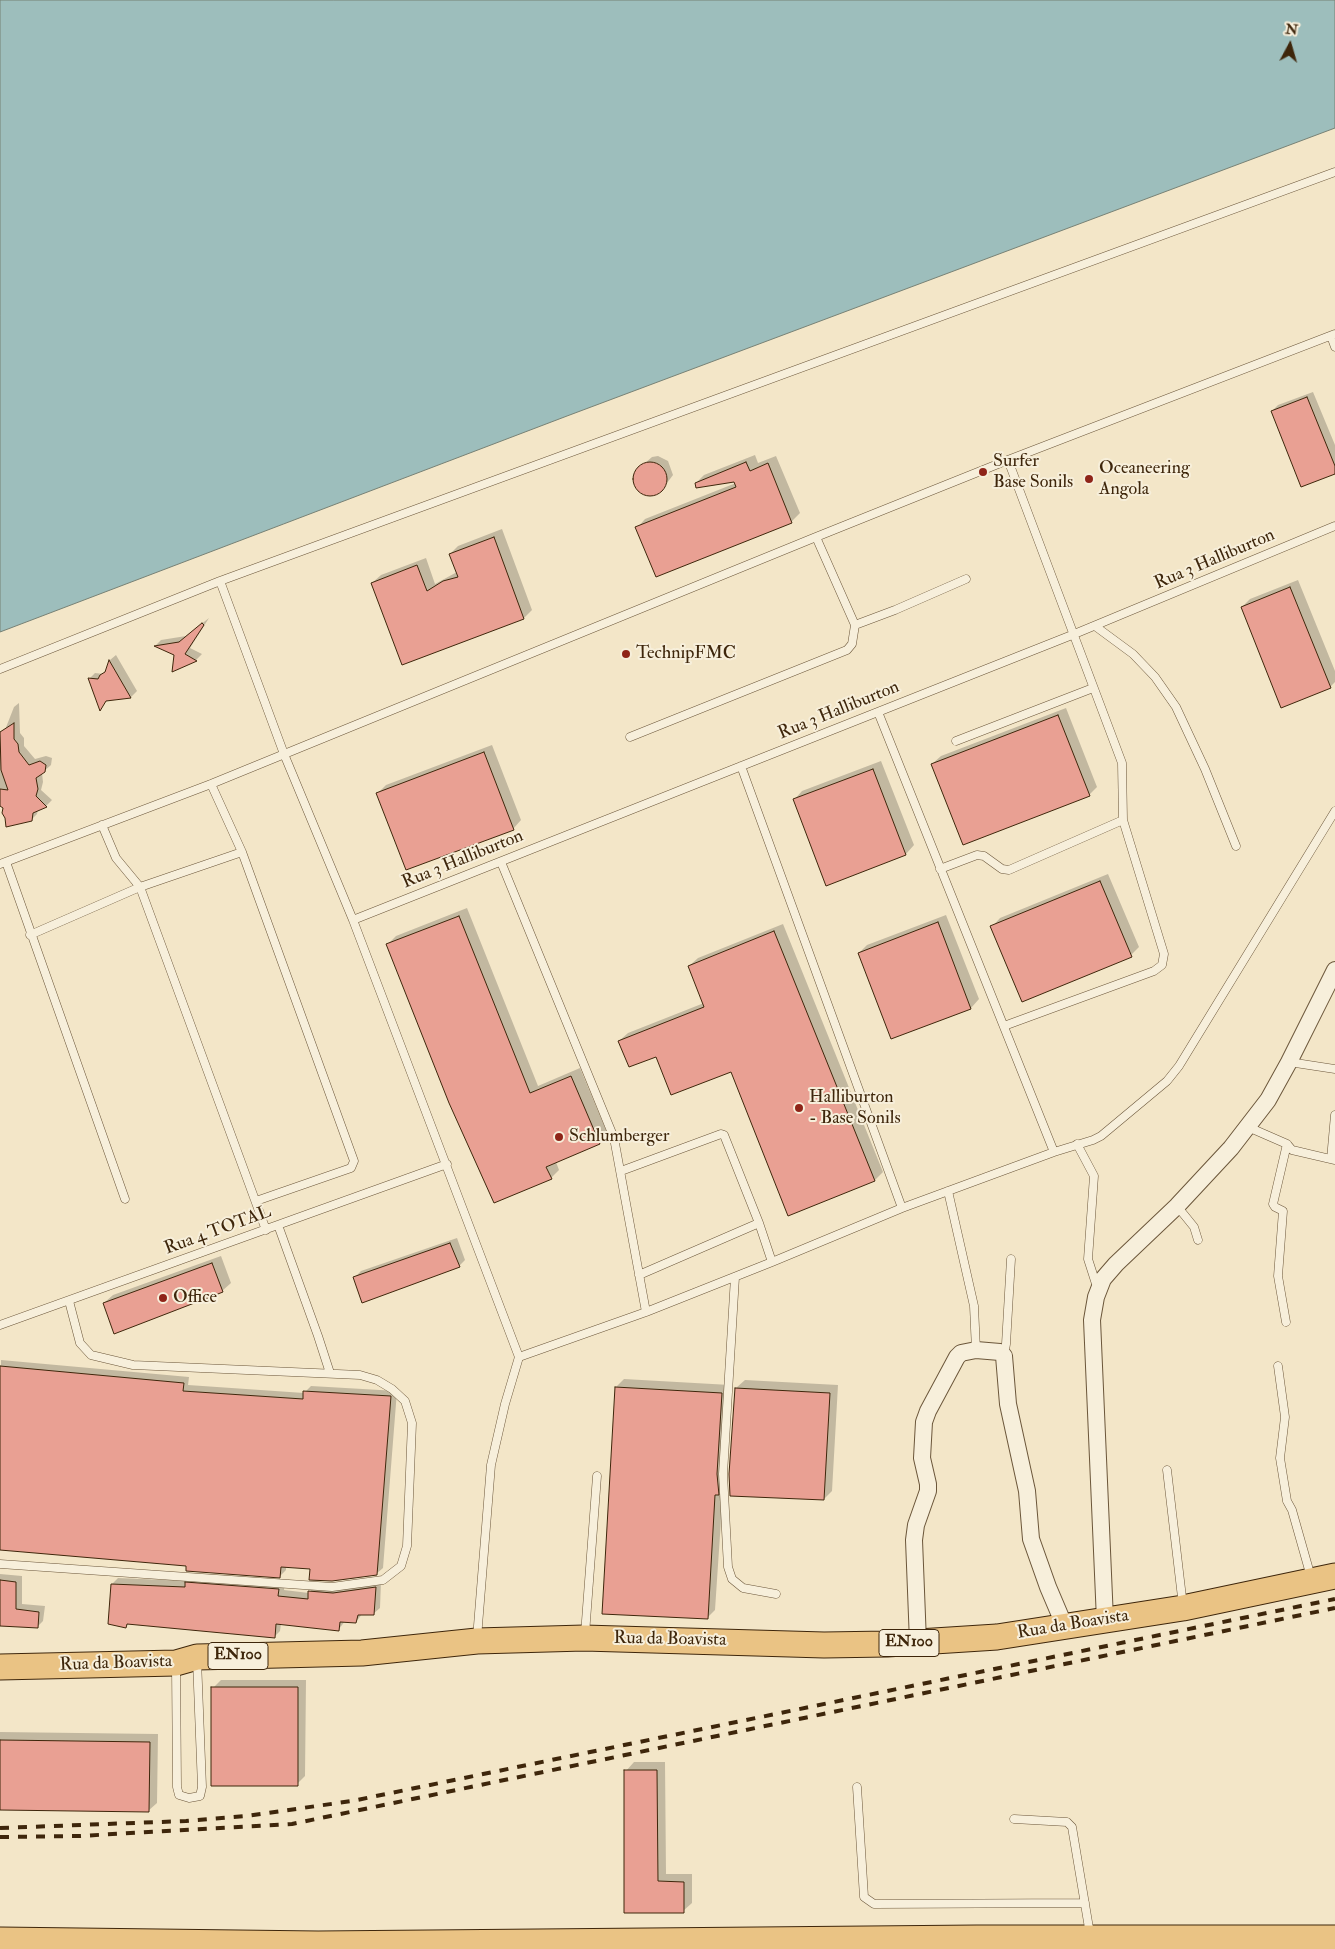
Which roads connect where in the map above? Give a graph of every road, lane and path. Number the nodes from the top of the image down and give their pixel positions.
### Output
1 (1335, 172) edge
2 (1333, 335) edge
3 (1335, 347) edge
4 (1008, 460) junction
5 (1335, 526) edge
6 (816, 536) junction
7 (966, 579) dead end
8 (220, 581) junction
9 (855, 624) junction
10 (1095, 626) junction
11 (1072, 635) junction
12 (0, 669) edge
13 (1093, 688) junction
14 (878, 712) junction
15 (630, 737) dead end
16 (956, 740) dead end
17 (284, 754) junction
18 (741, 766) junction
19 (211, 784) junction
20 (1335, 811) edge
21 (1123, 820) junction
22 (102, 825) junction
23 (1236, 846) dead end
24 (242, 852) junction
25 (501, 862) junction
26 (3, 863) edge
27 (940, 869) junction
28 (140, 887) junction
29 (353, 920) junction
30 (30, 935) junction
31 (1335, 970) edge
32 (1004, 1026) junction
33 (1289, 1062) junction
34 (1335, 1069) edge
35 (1335, 1115) edge
36 (1248, 1127) junction
37 (1077, 1144) junction
38 (1287, 1144) junction
39 (1054, 1152) junction
40 (1333, 1160) edge
41 (447, 1164) junction
42 (621, 1171) junction
43 (948, 1191) junction
44 (125, 1199) dead end
45 (256, 1201) junction
46 (1178, 1206) junction
47 (902, 1208) junction
48 (759, 1223) junction
49 (278, 1225) junction
50 (266, 1230) junction
51 (1198, 1240) dead end
52 (1011, 1259) dead end
53 (772, 1262) junction
54 (640, 1275) junction
55 (735, 1276) junction
56 (1098, 1291) junction
57 (69, 1301) junction
58 (646, 1312) junction
59 (1286, 1322) dead end
60 (0, 1325) edge
61 (976, 1350) junction
62 (1004, 1356) junction
63 (519, 1357) junction
64 (1278, 1366) dead end
65 (330, 1373) junction
66 (1167, 1470) dead end
67 (597, 1476) dead end
68 (0, 1564) edge
69 (1324, 1579) edge
70 (776, 1594) dead end
71 (1183, 1608) junction
72 (1105, 1620) junction
73 (1066, 1627) junction
74 (584, 1638) junction
75 (477, 1641) junction
76 (918, 1642) junction
77 (186, 1660) junction
78 (0, 1668) edge
79 (857, 1787) dead end
80 (1014, 1819) dead end
81 (1085, 1903) junction
82 (1091, 1938) junction
83 (1335, 1938) edge
84 (14, 1943) edge
85 (1189, 1943) edge
86 (980, 1944) edge
87 (650, 1945) edge
88 (199, 1946) edge
89 (320, 1947) edge

1 - 8 lane
2 - 3 lane
2 - 4 lane
4 - 6 lane
4 - 11 lane
5 - 10 lane, Rua 3 Halliburton
6 - 9 lane
6 - 17 lane
7 - 9 lane
8 - 12 lane
8 - 17 lane
9 - 15 lane
10 - 11 lane, Rua 3 Halliburton
10 - 23 lane
11 - 13 lane
11 - 14 lane, Rua 3 Halliburton
13 - 16 lane
13 - 21 lane
14 - 18 lane, Rua 3 Halliburton
14 - 27 lane
17 - 19 lane
17 - 29 lane
18 - 25 lane, Rua 3 Halliburton
18 - 47 lane
19 - 22 lane
19 - 24 lane
20 - 37 lane
21 - 27 lane
21 - 32 lane
22 - 26 lane
22 - 28 lane
24 - 28 lane
24 - 45 lane
25 - 29 lane, Rua 3 Halliburton
25 - 42 lane
26 - 30 lane
27 - 32 lane
28 - 30 lane
28 - 45 lane
29 - 41 lane
30 - 44 lane
31 - 33 street
32 - 39 lane
33 - 34 lane
33 - 36 street
35 - 40 lane
36 - 38 lane
36 - 46 street
37 - 39 lane
37 - 56 lane
38 - 40 lane
38 - 59 lane
39 - 43 lane
41 - 49 lane, Rua 4 TOTAL
41 - 63 lane
42 - 48 lane
42 - 54 lane
43 - 47 lane
43 - 61 lane
45 - 50 lane
46 - 51 lane
46 - 56 street
47 - 53 lane
48 - 53 lane
48 - 54 lane
49 - 50 lane, Rua 4 TOTAL
49 - 65 lane
50 - 57 lane, Rua 4 TOTAL
52 - 62 lane
53 - 55 lane
54 - 58 lane
55 - 58 lane
55 - 70 lane
56 - 72 street
57 - 60 lane, Rua 4 TOTAL
57 - 65 lane
58 - 63 lane
61 - 62 street
61 - 76 street
62 - 73 street
63 - 75 lane
64 - 69 lane
65 - 68 lane
66 - 71 lane
67 - 74 lane
69 - 71 main road, Rua da Boavista / EN100
71 - 72 main road, Rua da Boavista / EN100
72 - 73 main road, Rua da Boavista / EN100
73 - 76 main road, Rua da Boavista / EN100
74 - 75 main road, Rua da Boavista / EN100
74 - 76 main road, Rua da Boavista / EN100
75 - 77 main road, Rua da Boavista / EN100
77 - 77 lane
77 - 78 main road, Rua da Boavista / EN100
79 - 81 lane
80 - 81 lane
81 - 82 lane
82 - 85 main road
82 - 86 main road
83 - 85 main road
84 - 88 main road
86 - 87 main road
87 - 89 main road
88 - 89 main road

